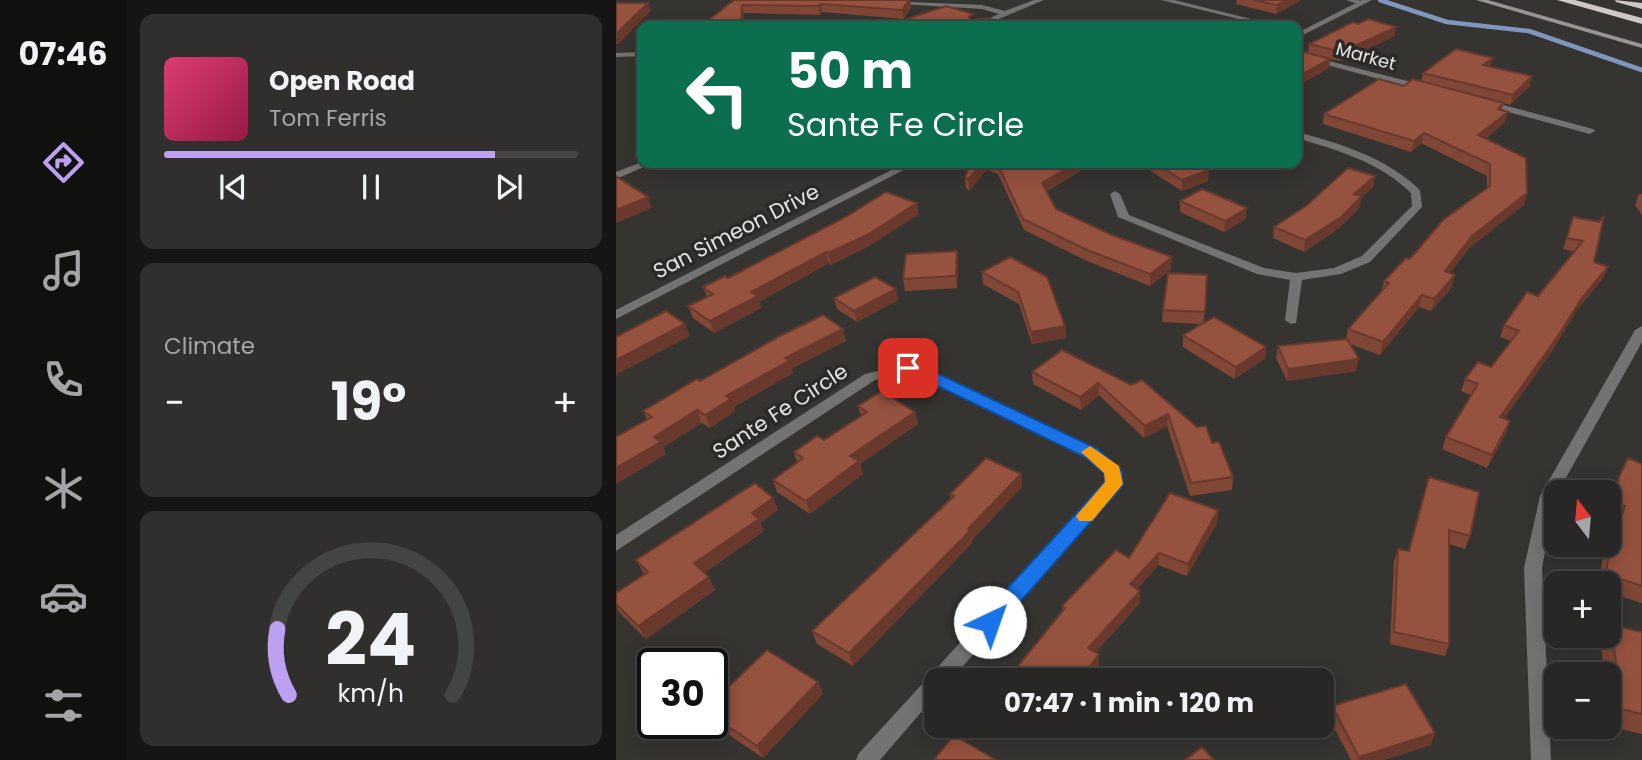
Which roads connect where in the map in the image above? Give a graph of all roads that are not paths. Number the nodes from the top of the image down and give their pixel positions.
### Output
1 (868, 0) edge
2 (1040, 0) edge
3 (1165, 0) edge
4 (1350, 0) edge
5 (1480, 0) edge
6 (1562, 0) edge
7 (1620, 0) edge
8 (1364, 2) edge
9 (1642, 6) edge
10 (1006, 14) junction
11 (988, 21) edge
12 (1255, 21) edge
13 (1642, 21) edge
14 (1302, 33) edge
15 (1642, 46) edge
16 (637, 54) edge
17 (616, 55) edge
18 (1302, 56) edge
19 (1432, 90) edge
20 (1472, 100) edge
21 (1590, 131) dead end
22 (1302, 137) edge
23 (637, 167) edge
24 (902, 168) edge
25 (616, 176) edge
26 (1115, 194) dead end
27 (1296, 276) junction
28 (616, 315) edge
29 (1292, 320) dead end
30 (1642, 330) edge
31 (616, 544) edge
32 (948, 668) edge
33 (924, 695) edge
34 (866, 760) edge
35 (1541, 760) edge

1 - 10 street
2 - 10 street
3 - 12 street
4 - 8 street
5 - 15 street
6 - 13 highway
7 - 9 highway
8 - 14 street
10 - 11 street
16 - 17 street
18 - 19 street, Market
20 - 21 street
22 - 27 street
23 - 25 street
24 - 28 street, San Simeon Drive
26 - 27 street
27 - 29 street
30 - 35 street
31 - 32 street, Sante Fe Circle
33 - 34 street

